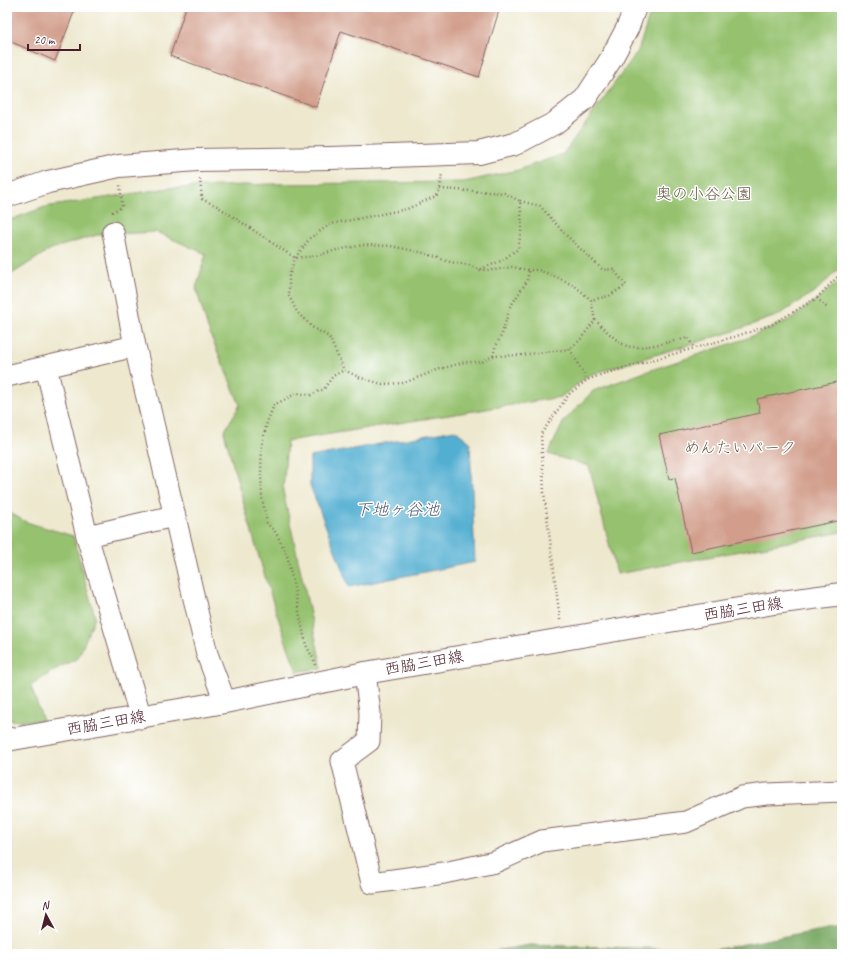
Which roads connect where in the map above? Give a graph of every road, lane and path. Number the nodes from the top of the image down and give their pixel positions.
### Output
1 (635, 7) edge
2 (444, 155) junction
3 (197, 160) junction
4 (119, 166) junction
5 (440, 189) junction
6 (7, 196) edge
7 (520, 201) junction
8 (111, 223) joint
9 (296, 258) junction
10 (479, 270) junction
11 (529, 270) junction
12 (842, 272) edge
13 (818, 298) junction
14 (591, 300) junction
15 (828, 310) dead end
16 (595, 320) junction
17 (135, 346) junction
18 (694, 348) junction
19 (570, 349) junction
20 (492, 356) junction
21 (46, 367) junction
22 (344, 370) junction
23 (7, 376) edge
24 (587, 380) junction
25 (174, 516) junction
26 (87, 536) junction
27 (842, 594) edge
28 (562, 640) junction
29 (365, 673) junction
30 (317, 683) junction
31 (225, 702) junction
32 (141, 718) junction
33 (7, 740) edge
34 (842, 791) edge

1 - 2 main road
2 - 3 main road
2 - 5 path
3 - 4 main road
3 - 9 path
4 - 6 main road
4 - 8 path
5 - 7 path
5 - 9 path
7 - 10 path
7 - 14 path
8 - 17 street
9 - 10 path
9 - 22 path
10 - 11 path
11 - 14 path
11 - 20 path
12 - 13 path
13 - 15 path
13 - 18 path
14 - 16 path
16 - 18 path
16 - 19 path
17 - 21 street
17 - 25 street
18 - 24 path
19 - 20 path
19 - 24 path
20 - 22 path
21 - 23 street
21 - 26 street
22 - 30 path
24 - 28 path
25 - 26 street
25 - 31 street
26 - 32 street
27 - 28 main road, 西脇三田線
28 - 29 main road, 西脇三田線
29 - 30 main road, 西脇三田線
29 - 34 street
30 - 31 main road, 西脇三田線
31 - 32 main road, 西脇三田線
32 - 33 main road, 西脇三田線

